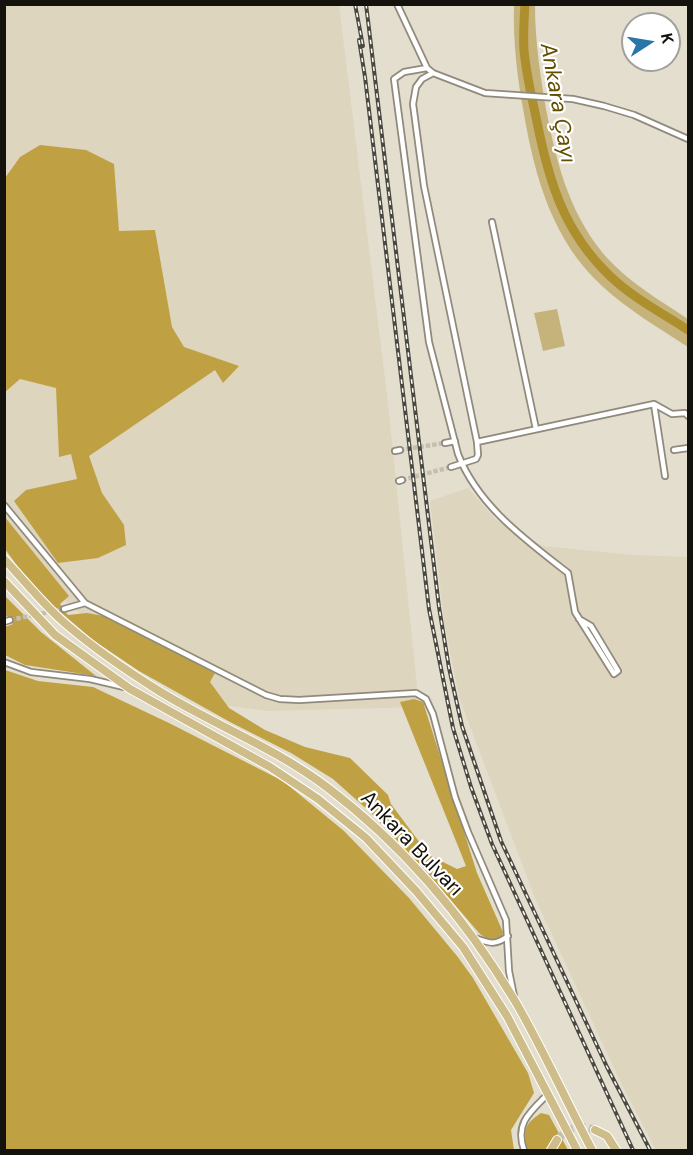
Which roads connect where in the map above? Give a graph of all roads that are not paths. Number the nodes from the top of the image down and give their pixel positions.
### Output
1 (397, 4) edge
2 (427, 68) junction
3 (433, 73) junction
4 (688, 140) edge
5 (492, 222) dead end
6 (654, 404) junction
7 (688, 416) edge
8 (536, 429) junction
9 (454, 441) junction
10 (477, 442) junction
11 (445, 443) tunnel mouth
12 (688, 448) edge
13 (674, 450) dead end
14 (462, 464) junction
15 (451, 467) tunnel mouth
16 (665, 476) dead end
17 (4, 505) edge
18 (4, 559) edge
19 (4, 581) edge
20 (85, 603) junction
21 (64, 609) tunnel mouth
22 (579, 619) junction
23 (4, 662) edge
24 (130, 689) junction
25 (508, 936) junction
26 (474, 938) junction
27 (515, 1003) junction
28 (547, 1095) junction
29 (595, 1130) dead end
30 (557, 1140) tunnel mouth
31 (524, 1150) edge
32 (552, 1150) edge
33 (577, 1150) edge
34 (592, 1150) edge
35 (616, 1150) edge

1 - 2 street
2 - 3 street
2 - 9 street
3 - 4 street
3 - 10 street
5 - 8 street
6 - 7 street
6 - 8 street
6 - 16 street
8 - 10 street
9 - 11 street
9 - 14 street
10 - 14 street
12 - 13 street
14 - 15 street
14 - 22 street
17 - 20 street
18 - 26 main road, Ankara Bulvarı
19 - 24 main road, Ankara Bulvarı
20 - 21 street
20 - 25 street
22 - 22 street
23 - 24 street
24 - 28 main road, Ankara Bulvarı
25 - 26 street
25 - 27 street
26 - 27 main road, Ankara Bulvarı
27 - 34 main road, Ankara Bulvarı
28 - 31 street
28 - 33 main road, Ankara Bulvarı
29 - 35 main road
30 - 32 main road

